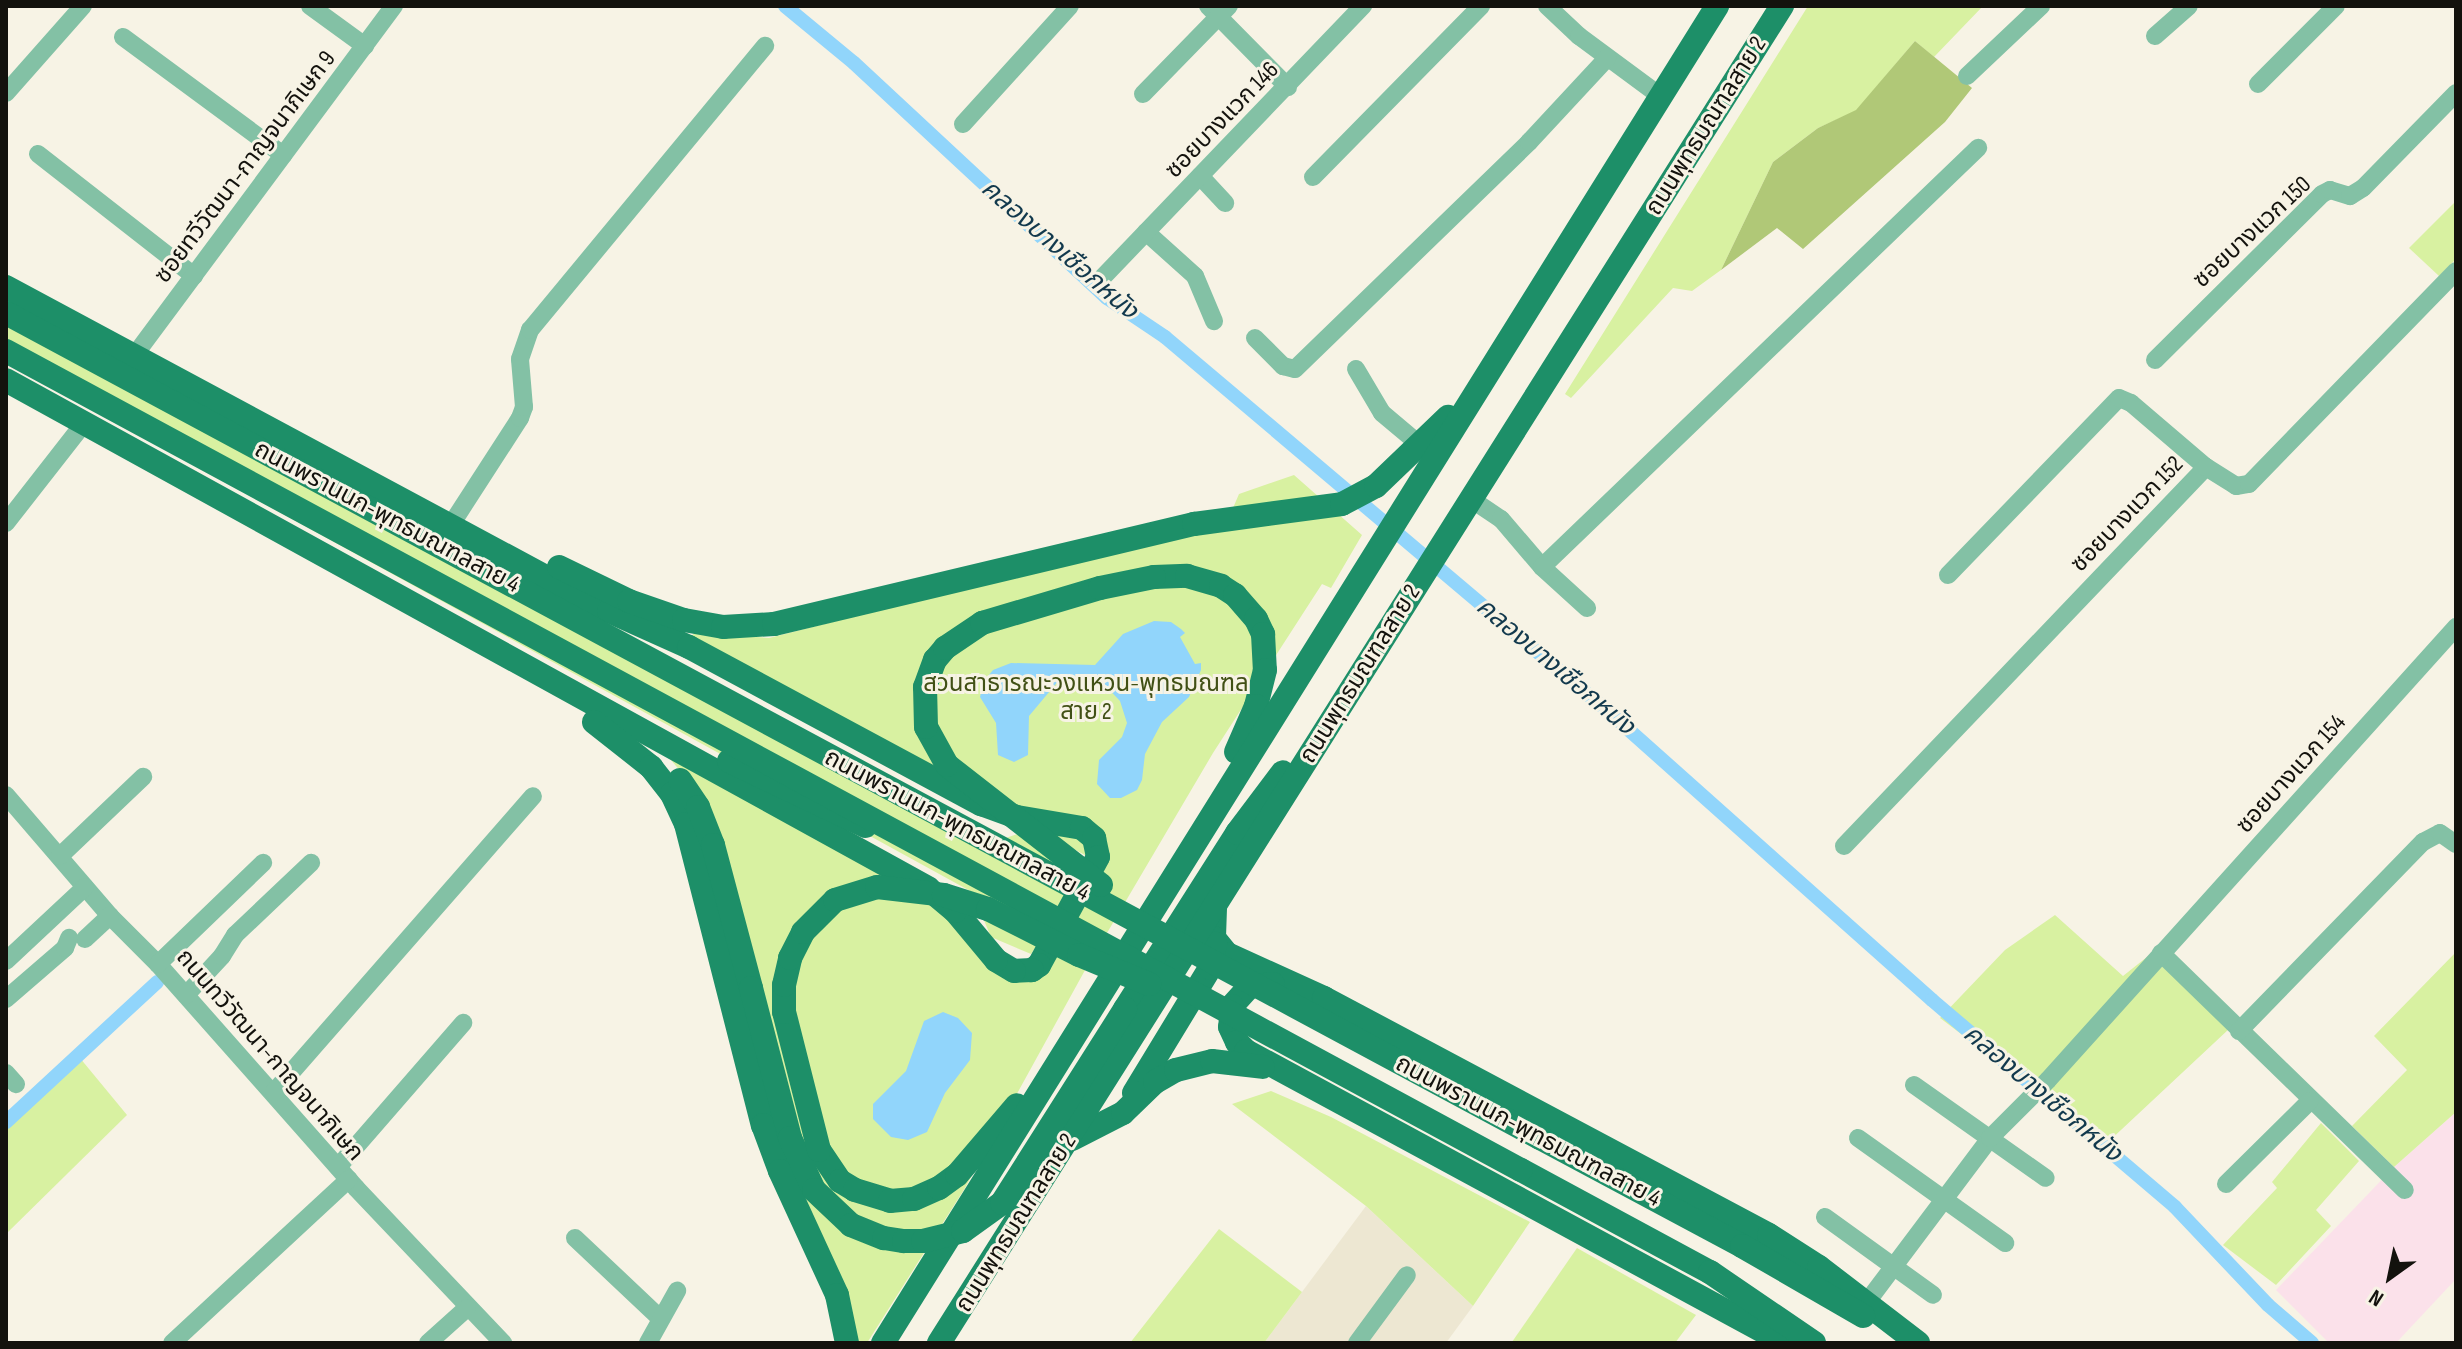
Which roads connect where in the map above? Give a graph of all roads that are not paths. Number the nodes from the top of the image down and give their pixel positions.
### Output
1 (83, 6) edge
2 (310, 6) edge
3 (394, 6) edge
4 (1070, 6) edge
5 (1363, 6) edge
6 (1481, 6) edge
7 (1717, 6) edge
8 (1782, 6) edge
9 (2041, 6) edge
10 (2189, 6) edge
11 (2336, 6) edge
12 (1549, 7) edge
13 (1219, 10) edge
14 (2155, 36) dead end
15 (123, 37) dead end
16 (365, 46) junction
17 (765, 46) dead end
18 (1607, 58) junction
19 (1967, 76) dead end
20 (2258, 84) dead end
21 (1288, 87) junction
22 (6, 93) edge
23 (2456, 93) edge
24 (1143, 94) dead end
25 (1660, 96) junction
26 (963, 124) dead end
27 (1978, 148) dead end
28 (38, 154) dead end
29 (283, 155) junction
30 (1200, 176) junction
31 (1313, 177) dead end
32 (1225, 203) dead end
33 (1146, 232) junction
34 (2456, 271) edge
35 (1109, 272) dead end
36 (194, 276) junction
37 (6, 287) edge
38 (6, 313) edge
39 (1214, 321) dead end
40 (1255, 338) dead end
41 (6, 351) edge
42 (134, 356) junction
43 (2155, 360) dead end
44 (1356, 369) dead end
45 (6, 380) edge
46 (1478, 386) junction
47 (85, 422) junction
48 (1420, 445) junction
49 (2206, 467) junction
50 (346, 470) junction
51 (1471, 499) junction
52 (456, 517) junction
53 (6, 523) edge
54 (318, 550) junction
55 (1542, 567) junction
56 (1948, 575) dead end
57 (1587, 608) dead end
58 (609, 611) junction
59 (2456, 627) edge
60 (482, 645) junction
61 (609, 705) junction
62 (1337, 709) junction
63 (143, 777) dead end
64 (6, 795) edge
65 (533, 796) dead end
66 (2456, 844) edge
67 (1844, 846) dead end
68 (1191, 849) junction
69 (60, 856) junction
70 (263, 863) dead end
71 (311, 863) dead end
72 (952, 863) junction
73 (1101, 885) junction
74 (85, 887) junction
75 (1216, 905) junction
76 (106, 911) junction
77 (1204, 947) junction
78 (2161, 953) junction
79 (6, 961) edge
80 (158, 964) junction
81 (1303, 988) junction
82 (186, 995) junction
83 (6, 999) edge
84 (1212, 1004) junction
85 (463, 1023) dead end
86 (2239, 1031) junction
87 (1070, 1043) junction
88 (1306, 1083) junction
89 (1914, 1085) dead end
90 (274, 1092) junction
91 (2310, 1101) junction
92 (1123, 1113) junction
93 (1858, 1138) dead end
94 (1990, 1138) junction
95 (1067, 1142) junction
96 (343, 1173) junction
97 (2046, 1178) dead end
98 (2226, 1184) dead end
99 (2405, 1190) dead end
100 (1942, 1198) junction
101 (1825, 1217) dead end
102 (575, 1238) dead end
103 (2005, 1243) dead end
104 (1893, 1267) junction
105 (1407, 1275) dead end
106 (677, 1291) dead end
107 (1933, 1295) dead end
108 (1867, 1302) junction
109 (467, 1308) junction
110 (661, 1319) junction
111 (172, 1343) edge
112 (428, 1343) edge
113 (503, 1343) edge
114 (648, 1343) edge
115 (847, 1343) edge
116 (883, 1343) edge
117 (939, 1343) edge
118 (1357, 1343) edge
119 (1785, 1343) edge
120 (1814, 1343) edge
121 (1905, 1343) edge
122 (1918, 1343) edge

1 - 22 street
2 - 16 street
3 - 16 street, ซอยทวีวัฒนา-กาญจนาภิเษก 9
4 - 26 street
5 - 21 street, ซอยบางแวก 146
6 - 31 street
7 - 25 main road, ถนนพุทธมณฑลสาย 2
8 - 51 main road, ถนนพุทธมณฑลสาย 2
9 - 19 street
10 - 14 street
11 - 20 street
12 - 18 street
13 - 21 street
13 - 24 street
15 - 29 street
16 - 29 street, ซอยทวีวัฒนา-กาญจนาภิเษก 9
17 - 52 street
18 - 25 street
18 - 40 street
21 - 30 street, ซอยบางแวก 146
23 - 43 street, ซอยบางแวก 150
25 - 46 main road, ถนนพุทธมณฑลสาย 2
27 - 55 street
28 - 36 street
29 - 36 street, ซอยทวีวัฒนา-กาญจนาภิเษก 9
30 - 32 street
30 - 33 street, ซอยบางแวก 146
33 - 35 street, ซอยบางแวก 146
33 - 39 street
34 - 49 street, ซอยบางแวก 152
36 - 42 street, ซอยทวีวัฒนา-กาญจนาภิเษก 9
37 - 42 main road
38 - 77 main road, ถนนพรานนก-พุทธมณฑลสาย 4, bridge
41 - 72 main road, ถนนพรานนก-พุทธมณฑลสาย 4, bridge
42 - 50 main road
44 - 48 street
45 - 47 main road
46 - 48 main road
46 - 68 main road, ถนนพุทธมณฑลสาย 2
47 - 53 street
47 - 54 main road
48 - 52 main road
49 - 56 street
49 - 67 street, ซอยบางแวก 152
50 - 52 main road
50 - 58 main road
51 - 55 street
51 - 62 main road, ถนนพุทธมณฑลสาย 2
54 - 60 main road
54 - 61 main road
55 - 57 street
58 - 61 main road
58 - 73 main road, bridge
59 - 78 street, ซอยบางแวก 154
60 - 61 main road
60 - 115 main road
61 - 62 main road, bridge
61 - 72 main road, bridge
62 - 75 main road, ถนนพุทธมณฑลสาย 2
63 - 69 street
64 - 69 street, ถนนทวีวัฒนา-กาญจนาภิเษก
65 - 90 street
66 - 86 street
68 - 73 main road, bridge
68 - 87 main road, ถนนพุทธมณฑลสาย 2
69 - 74 street, ถนนทวีวัฒนา-กาญจนาภิเษก
70 - 80 street
71 - 82 street
72 - 84 main road, ถนนพรานนก-พุทธมณฑลสาย 4, bridge
73 - 77 main road, bridge
74 - 76 street, ถนนทวีวัฒนา-กาญจนาภิเษก
74 - 79 street
75 - 77 main road
75 - 95 main road, ถนนพุทธมณฑลสาย 2
76 - 80 street, ถนนทวีวัฒนา-กาญจนาภิเษก
76 - 83 street
77 - 81 main road
77 - 92 main road
77 - 121 main road, ถนนพรานนก-พุทธมณฑลสาย 4, bridge
78 - 86 street
78 - 94 street, ซอยบางแวก 154
80 - 82 street, ถนนทวีวัฒนา-กาญจนาภิเษก
81 - 88 main road
81 - 108 main road
82 - 90 street, ถนนทวีวัฒนา-กาญจนาภิเษก
84 - 87 main road, bridge
84 - 120 main road, ถนนพรานนก-พุทธมณฑลสาย 4, bridge
85 - 96 street
86 - 91 street
87 - 116 main road, ถนนพุทธมณฑลสาย 2
88 - 92 main road
88 - 119 main road
89 - 94 street
90 - 96 street, ถนนทวีวัฒนา-กาญจนาภิเษก
91 - 98 street
91 - 99 street
92 - 95 main road
93 - 100 street
94 - 97 street
94 - 100 street, ซอยบางแวก 154
95 - 117 main road, ถนนพุทธมณฑลสาย 2
96 - 109 street, ถนนทวีวัฒนา-กาญจนาภิเษก
96 - 111 street
100 - 103 street
100 - 104 street, ซอยบางแวก 154
101 - 104 street
102 - 110 street
104 - 107 street
104 - 108 street, ซอยบางแวก 154
105 - 118 street
106 - 110 street
108 - 122 main road
109 - 112 street
109 - 113 street, ถนนทวีวัฒนา-กาญจนาภิเษก
110 - 114 street

